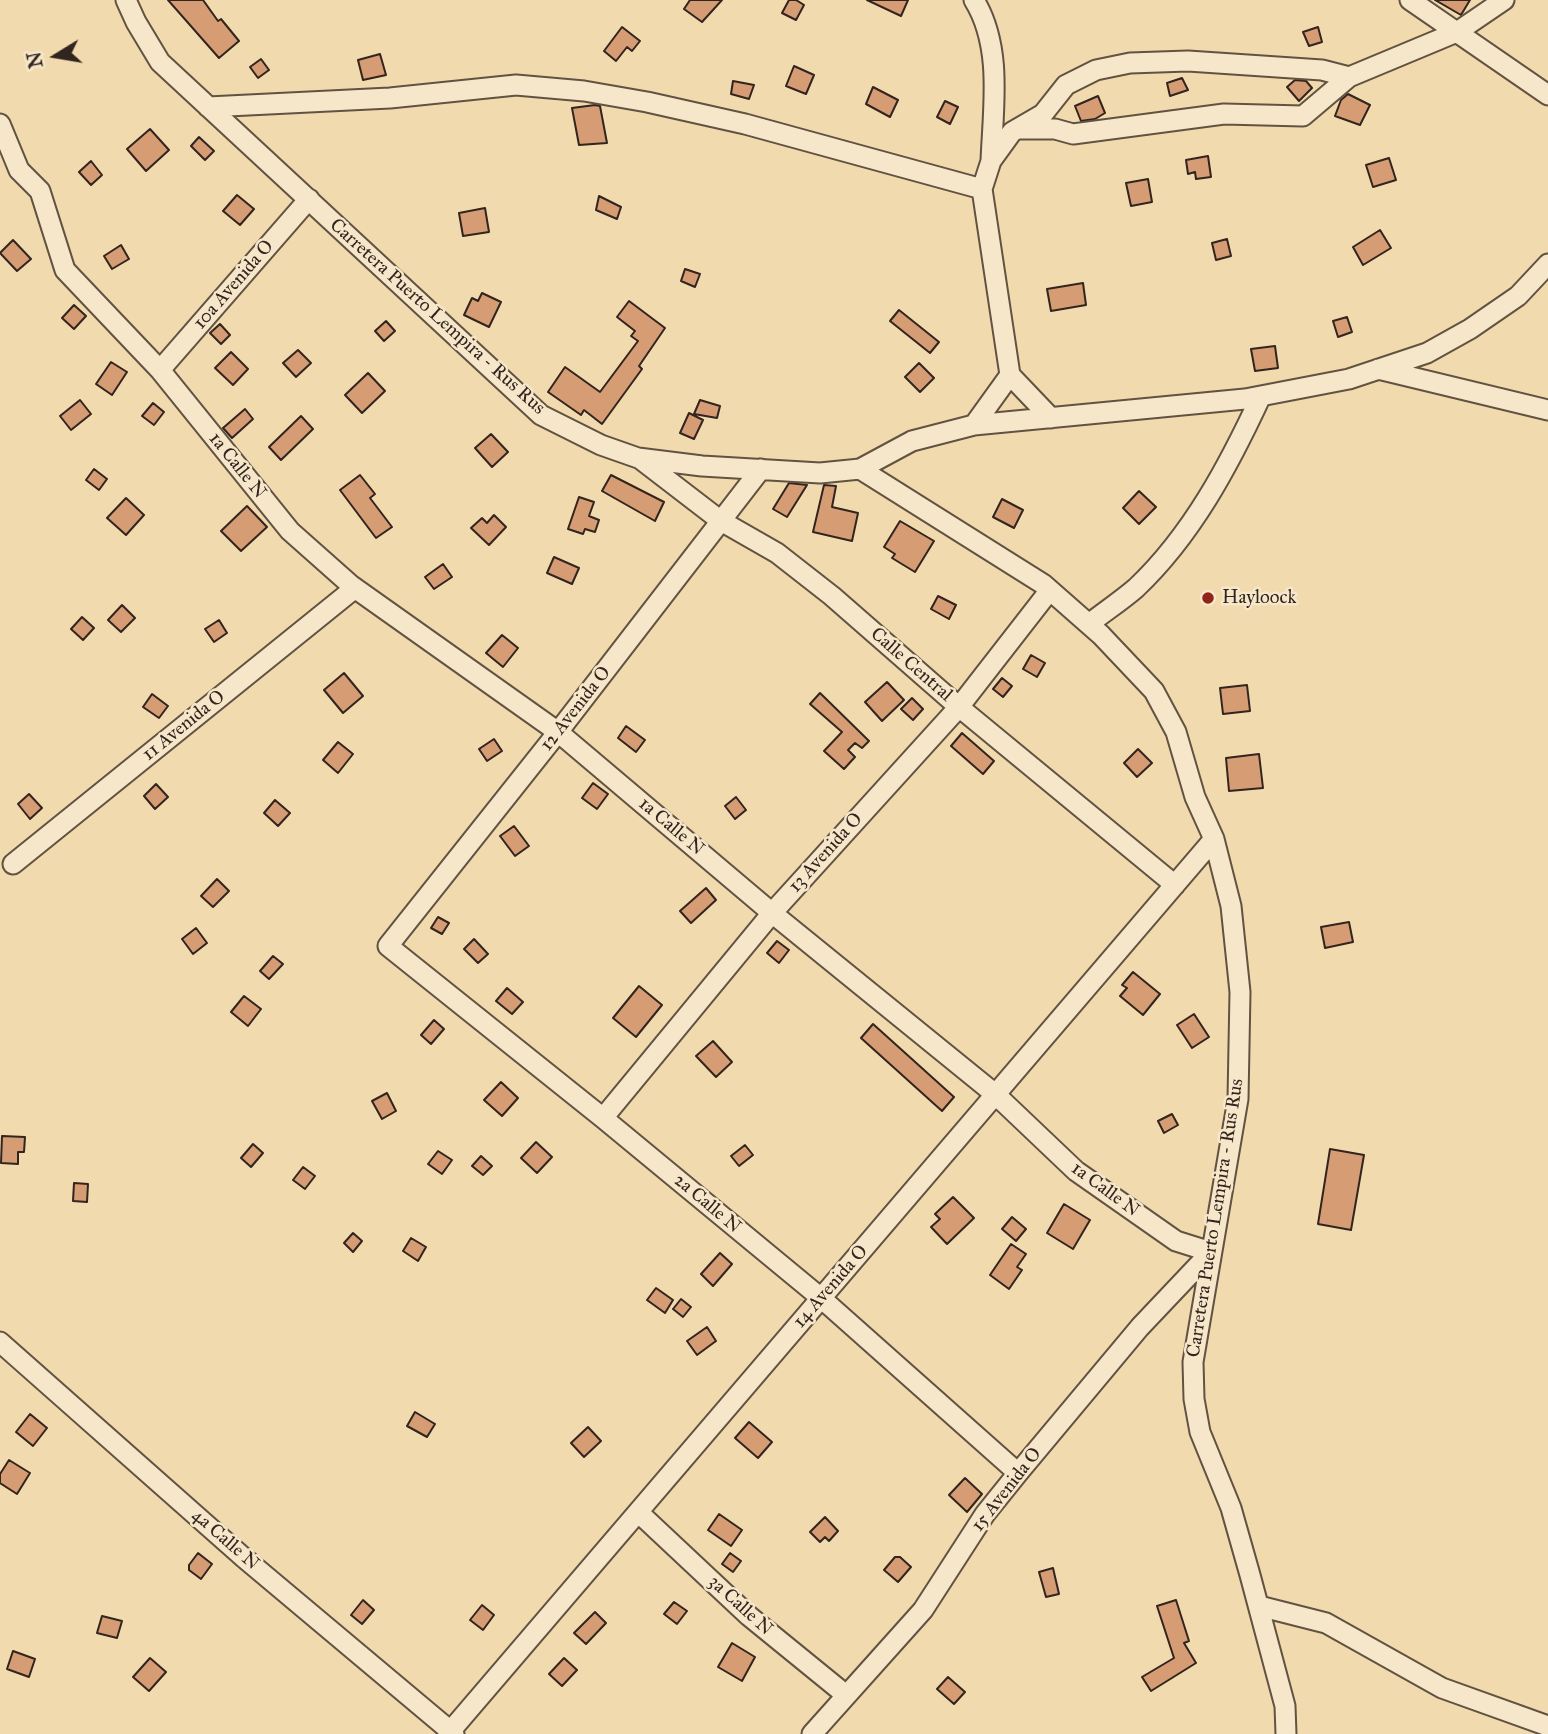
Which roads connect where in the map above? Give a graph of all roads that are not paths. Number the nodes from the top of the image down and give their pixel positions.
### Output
1 (126, 0) edge
2 (974, 0) edge
3 (1410, 0) edge
4 (1504, 0) edge
5 (1457, 32) junction
6 (1349, 77) junction
7 (1548, 95) edge
8 (208, 107) junction
9 (0, 124) edge
10 (1017, 129) junction
11 (991, 161) junction
12 (982, 188) junction
13 (309, 200) junction
14 (1548, 264) edge
15 (1377, 369) junction
16 (160, 370) junction
17 (1010, 375) junction
18 (1261, 396) junction
19 (1548, 411) edge
20 (1051, 418) junction
21 (974, 425) junction
22 (638, 458) junction
23 (761, 470) junction
24 (860, 470) junction
25 (721, 521) junction
26 (355, 588) junction
27 (1050, 590) junction
28 (1089, 624) junction
29 (959, 707) junction
30 (558, 732) junction
31 (1214, 839) junction
32 (13, 864) dead end
33 (1174, 885) junction
34 (772, 913) junction
35 (388, 946) joint
36 (995, 1094) junction
37 (603, 1118) junction
38 (1211, 1252) junction
39 (821, 1298) junction
40 (0, 1342) edge
41 (1018, 1473) junction
42 (638, 1512) junction
43 (1259, 1606) junction
44 (846, 1695) junction
45 (1548, 1726) edge
46 (451, 1733) edge
47 (812, 1734) edge
48 (1286, 1734) edge

1 - 8 street, Carretera Puerto Lempira - Rus Rus
2 - 11 street
3 - 5 street
4 - 5 street
5 - 6 street
5 - 7 street
6 - 10 street
6 - 10 street
8 - 12 street
8 - 13 street, Carretera Puerto Lempira - Rus Rus
9 - 16 street, 1a Calle N
10 - 11 street
11 - 12 street
12 - 17 street
13 - 16 street, 10a Avenida O
13 - 22 street, Carretera Puerto Lempira - Rus Rus
14 - 15 street
15 - 18 street
15 - 19 street
16 - 26 street, 1a Calle N
17 - 20 street
17 - 21 street
18 - 20 street
18 - 28 street
20 - 21 street
21 - 24 street
22 - 23 street, Carretera Puerto Lempira - Rus Rus
22 - 25 street, Calle Central
23 - 24 street, Carretera Puerto Lempira - Rus Rus
23 - 25 street, 12 Avenida O
24 - 27 street, Carretera Puerto Lempira - Rus Rus
25 - 29 street, Calle Central
25 - 30 street, 12 Avenida O
26 - 30 street, 1a Calle N
26 - 32 street, 11 Avenida O
27 - 28 street, Carretera Puerto Lempira - Rus Rus
27 - 29 street, 13 Avenida O
28 - 31 street, Carretera Puerto Lempira - Rus Rus
29 - 33 street, Calle Central
29 - 34 street, 13 Avenida O
30 - 34 street, 1a Calle N
30 - 35 street, 12 Avenida O
31 - 33 street, 14 Avenida O
31 - 38 street, Carretera Puerto Lempira - Rus Rus
33 - 36 street, 14 Avenida O
34 - 36 street, 1a Calle N
34 - 37 street, 13 Avenida O
35 - 37 street, 2a Calle N
36 - 38 street, 1a Calle N
36 - 39 street, 14 Avenida O
37 - 39 street, 2a Calle N
38 - 41 street, 15 Avenida O
38 - 43 street, Carretera Puerto Lempira - Rus Rus
39 - 41 street, 2a Calle N
39 - 42 street, 14 Avenida O
40 - 46 street, 4a Calle N
41 - 44 street, 15 Avenida O
42 - 44 street, 3a Calle N
42 - 46 street, 14 Avenida O
43 - 45 street
43 - 48 street, Carretera Puerto Lempira - Rus Rus
44 - 47 street, 15 Avenida O

